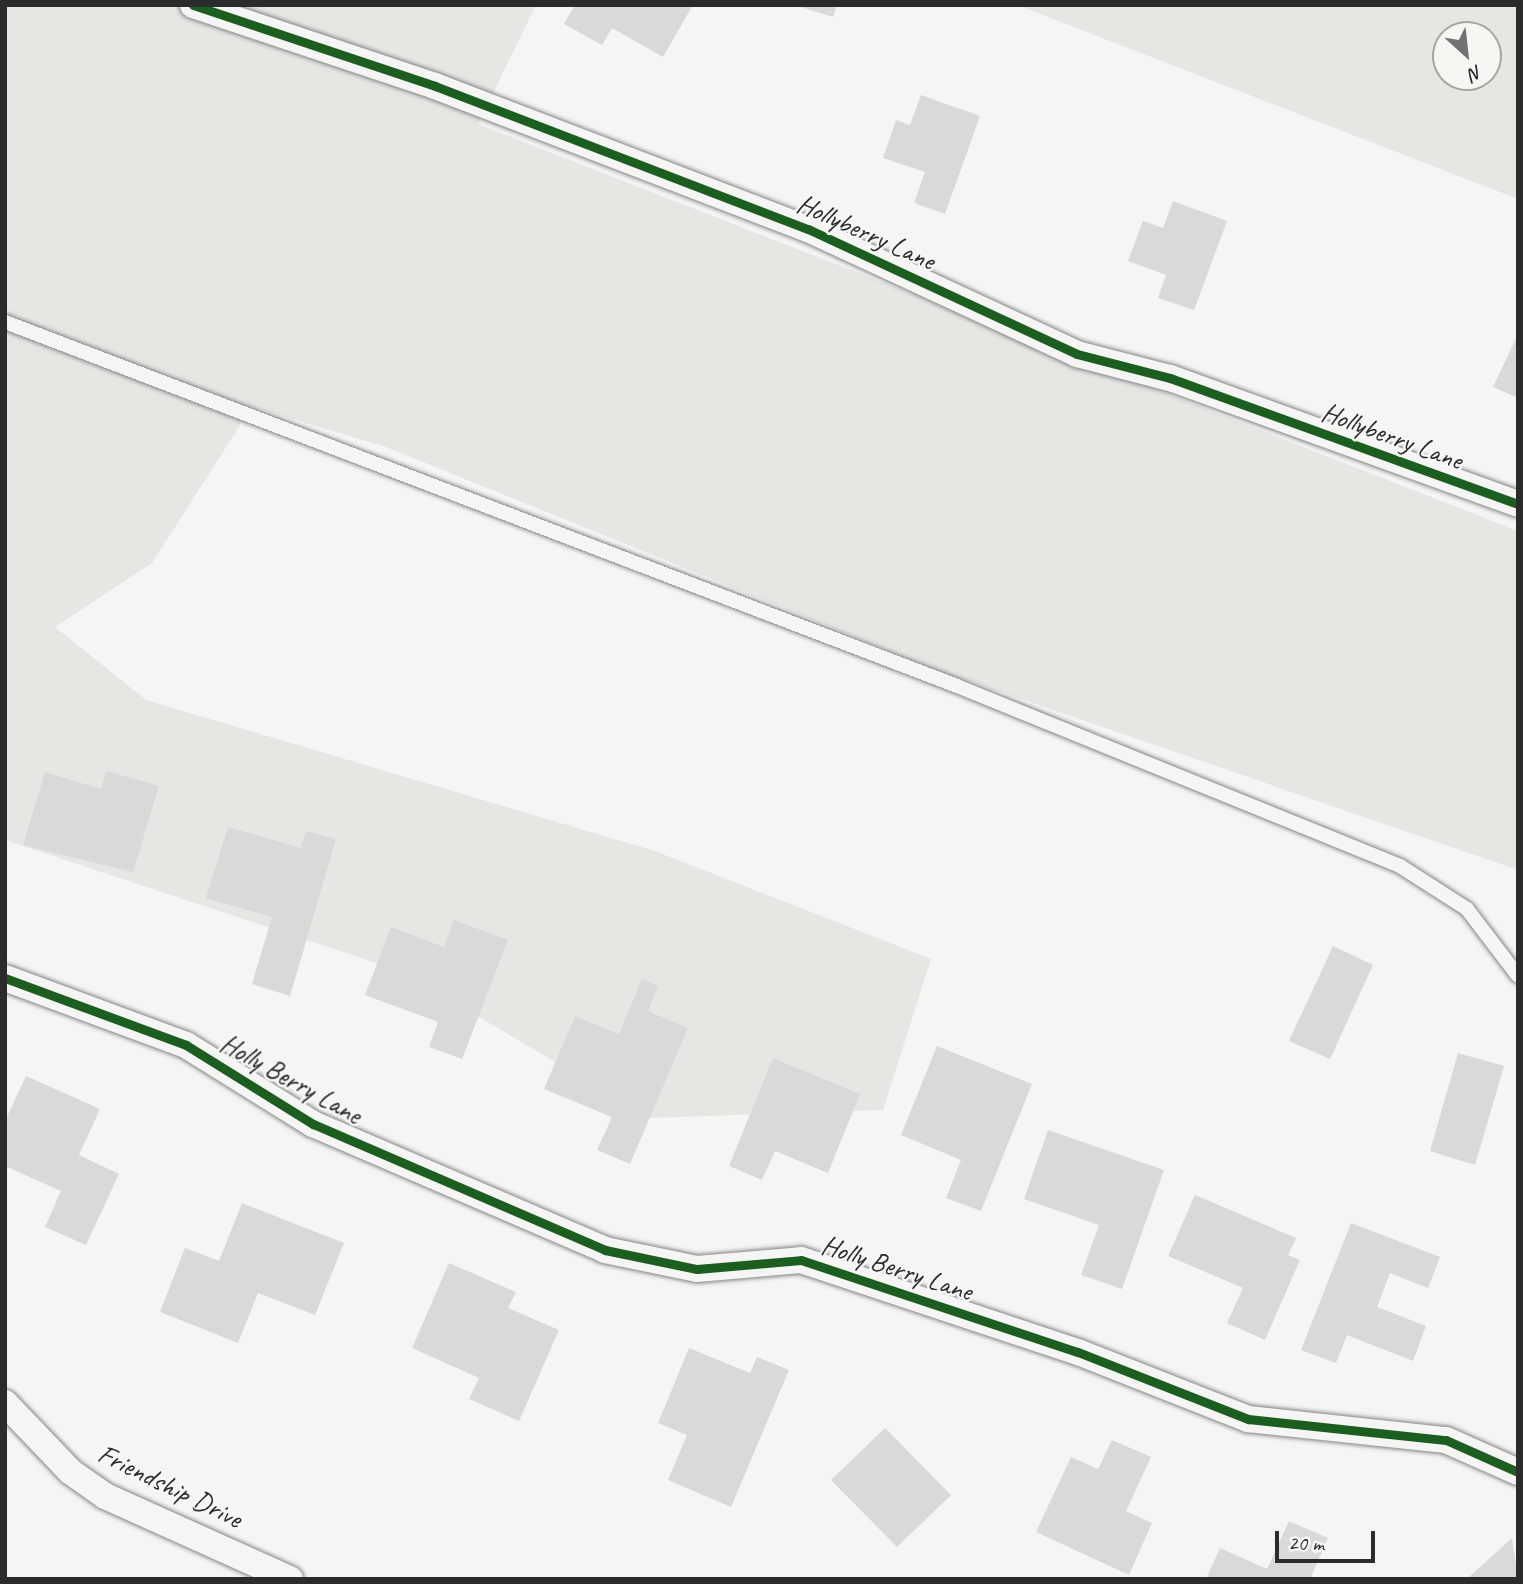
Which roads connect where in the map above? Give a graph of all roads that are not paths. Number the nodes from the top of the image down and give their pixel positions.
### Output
1 (193, 5) edge
2 (5, 321) edge
3 (1518, 504) edge
4 (1518, 976) edge
5 (5, 978) edge
6 (5, 1403) edge
7 (1518, 1472) edge
8 (290, 1579) edge

1 - 3 street, Hollyberry Lane
2 - 4 lane
5 - 7 street, Holly Berry Lane
6 - 8 street, Friendship Drive

